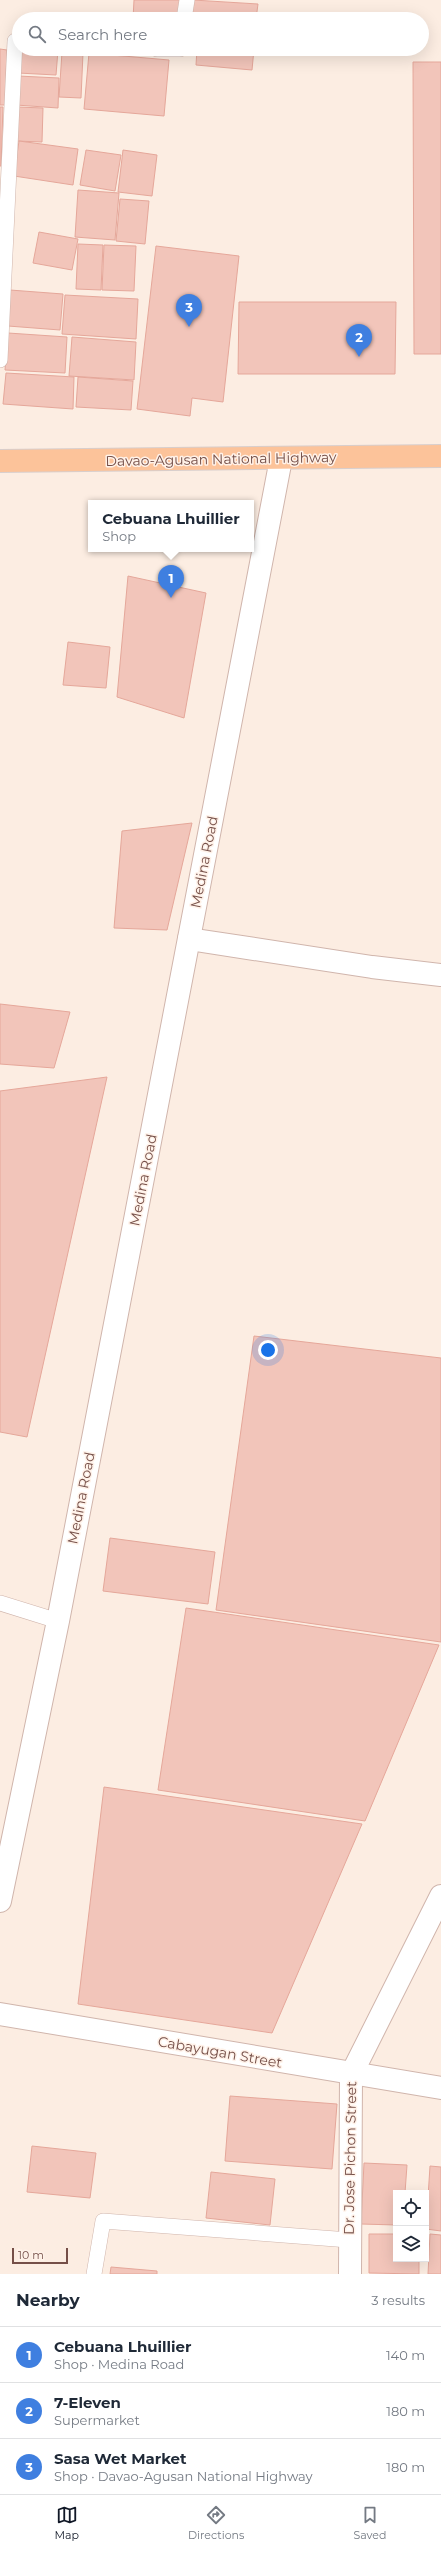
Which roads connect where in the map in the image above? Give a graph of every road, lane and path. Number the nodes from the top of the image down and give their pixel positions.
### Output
1 (187, 0) edge
2 (185, 12) edge
3 (14, 56) edge
4 (0, 360) edge
5 (441, 456) edge
6 (280, 459) junction
7 (0, 461) edge
8 (189, 939) junction
9 (441, 975) edge
10 (0, 1603) edge
11 (58, 1621) junction
12 (441, 1896) edge
13 (0, 1901) edge
14 (0, 2014) edge
15 (351, 2075) junction
16 (441, 2088) edge
17 (349, 2240) junction
18 (94, 2274) edge
19 (350, 2274) edge

1 - 2 lane
3 - 4 lane
5 - 6 main road, Davao-Agusan National Highway
6 - 7 main road, Davao-Agusan National Highway
6 - 8 street, Medina Road
8 - 9 street
8 - 11 street, Medina Road
10 - 11 lane
11 - 13 street, Medina Road
12 - 15 street, Dr. Jose Pichon Street
14 - 15 street, Cabayugan Street
15 - 16 street, Cabayugan Street
15 - 17 street, Dr. Jose Pichon Street
17 - 18 lane
17 - 19 street, Dr. Jose Pichon Street

